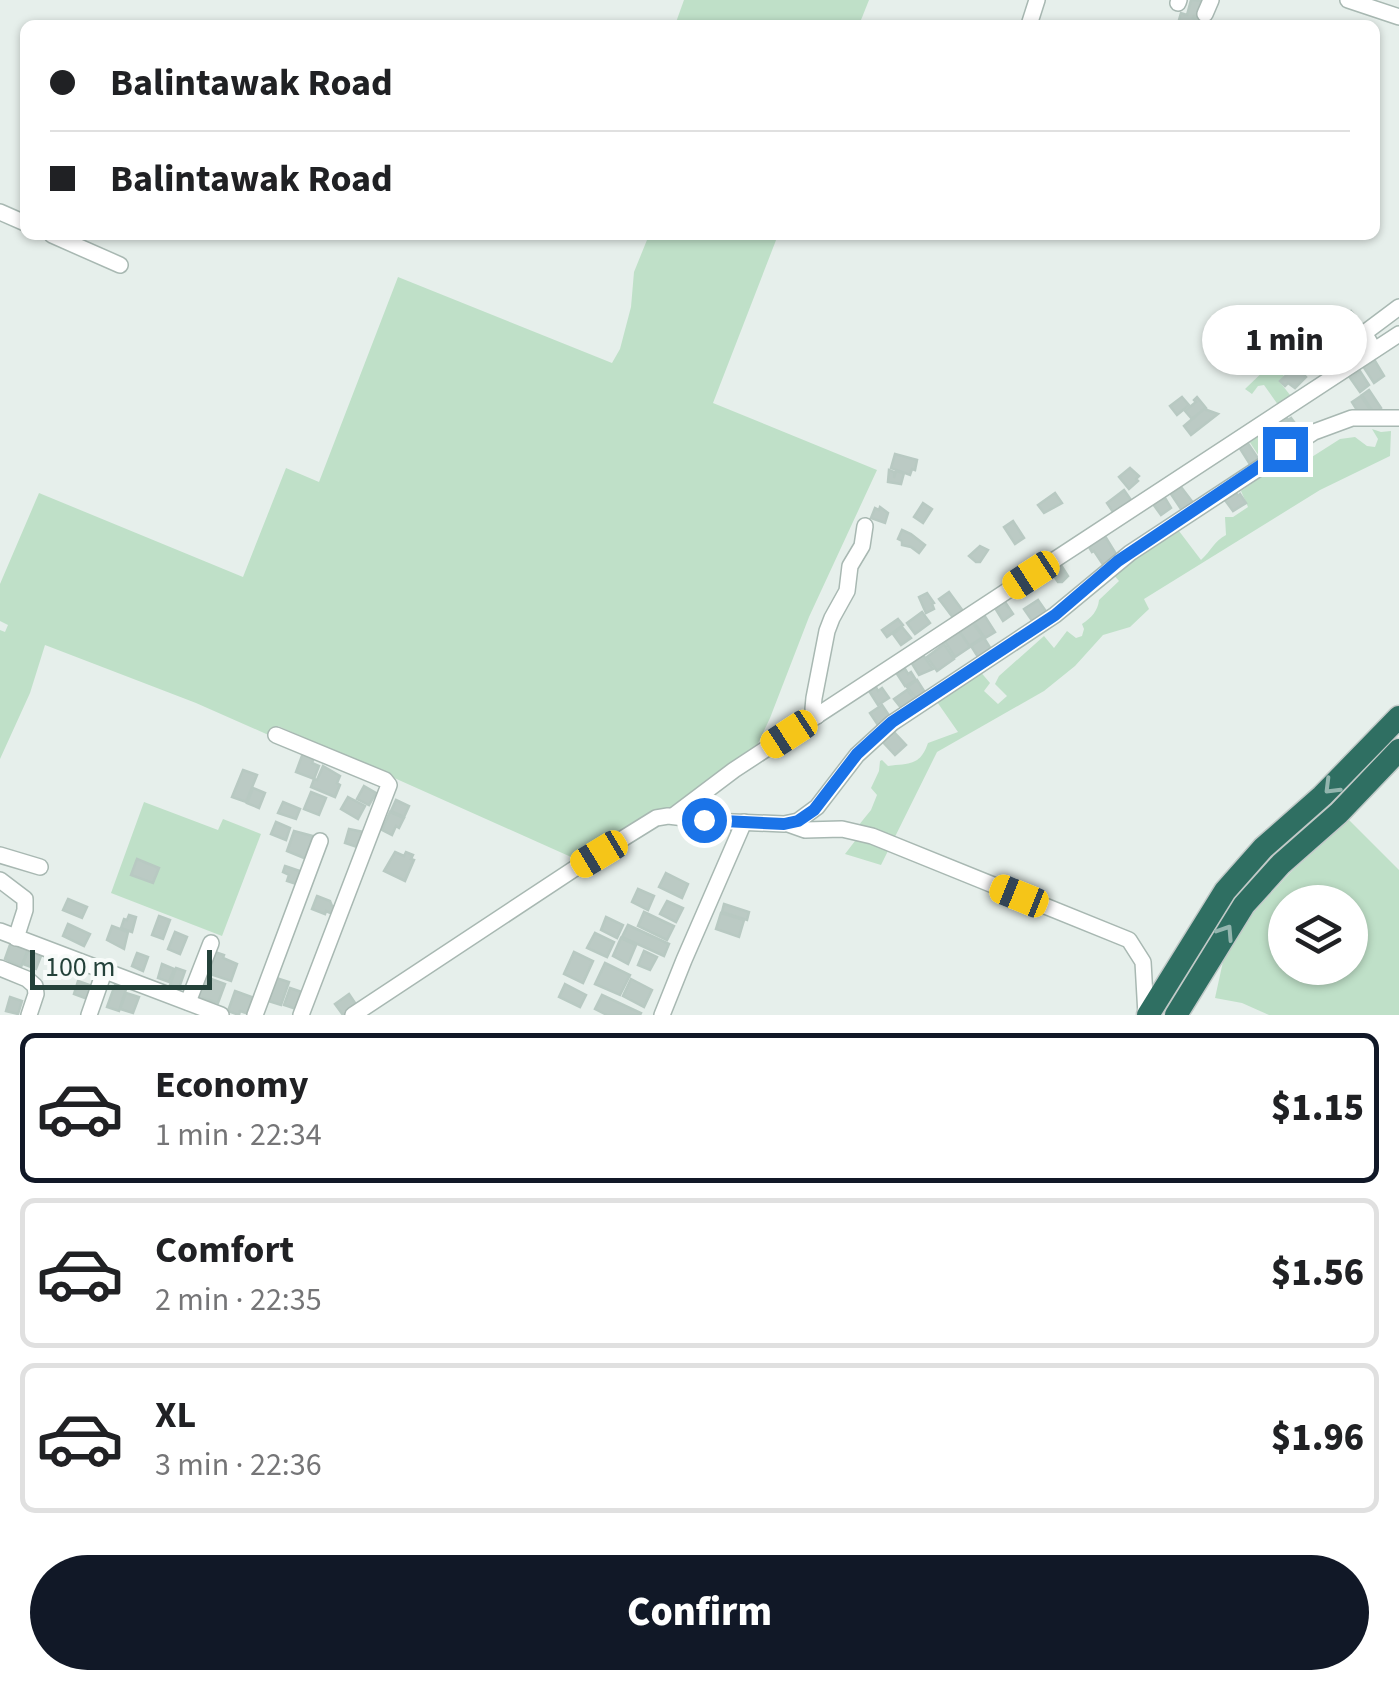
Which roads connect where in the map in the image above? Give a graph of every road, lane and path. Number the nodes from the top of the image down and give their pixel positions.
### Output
1 (1348, 0) edge
2 (1399, 17) edge
3 (63, 240) edge
4 (120, 265) dead end
5 (1399, 307) edge
6 (1399, 334) edge
7 (1374, 350) junction
8 (1399, 418) edge
9 (865, 526) dead end
10 (817, 716) junction
11 (1399, 716) edge
12 (276, 735) dead end
13 (1399, 750) edge
14 (673, 816) junction
15 (744, 822) junction
16 (788, 824) junction
17 (320, 841) dead end
18 (0, 855) edge
19 (40, 866) dead end
20 (0, 880) edge
21 (8, 935) edge
22 (211, 943) dead end
23 (0, 968) edge
24 (104, 972) junction
25 (188, 1002) junction
26 (29, 1015) edge
27 (89, 1015) edge
28 (222, 1015) edge
29 (255, 1015) edge
30 (301, 1015) edge
31 (353, 1015) edge
32 (662, 1015) edge
33 (1147, 1015) edge
34 (1176, 1015) edge

1 - 2 street
3 - 4 street
5 - 7 street
6 - 7 street
7 - 10 street
8 - 16 street
9 - 10 street
10 - 14 street
11 -> 33 highway
12 - 30 street
34 -> 13 highway
14 - 15 street
14 - 31 street
15 - 16 street
15 - 32 street
16 - 33 street
17 - 29 street
18 - 19 street
20 - 21 street
21 - 24 street
22 - 25 street
23 - 26 street
24 - 25 street
24 - 27 street
25 - 28 street

